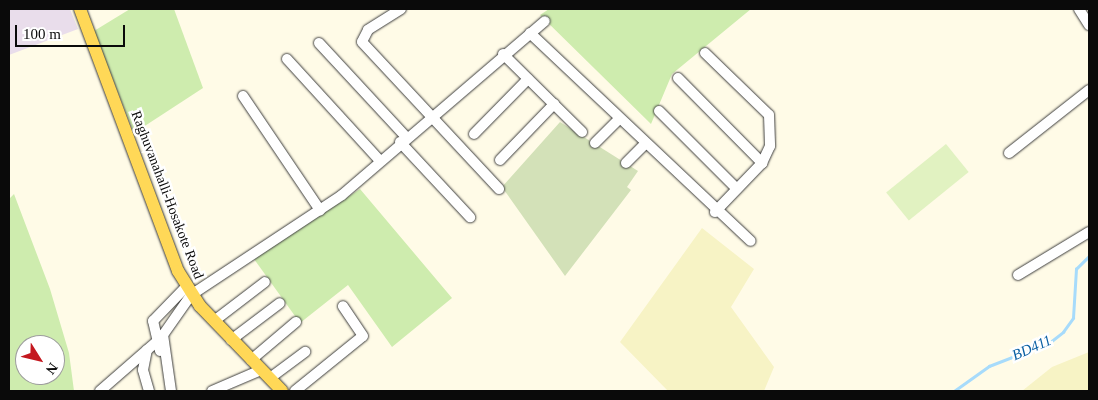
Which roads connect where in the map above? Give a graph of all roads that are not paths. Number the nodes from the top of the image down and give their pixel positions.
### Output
1 (80, 9) edge
2 (401, 9) edge
3 (1079, 9) edge
4 (546, 20) dead end
5 (1089, 25) edge
6 (530, 33) junction
7 (319, 43) dead end
8 (705, 53) dead end
9 (503, 54) junction
10 (287, 59) dead end
11 (678, 78) dead end
12 (528, 79) junction
13 (1089, 90) edge
14 (243, 96) dead end
15 (554, 104) junction
16 (659, 111) dead end
17 (430, 116) junction
18 (619, 119) junction
19 (582, 132) dead end
20 (474, 134) dead end
21 (403, 139) junction
22 (595, 143) dead end
23 (645, 144) junction
24 (1009, 153) dead end
25 (500, 160) dead end
26 (380, 161) junction
27 (626, 163) dead end
28 (762, 163) junction
29 (737, 189) junction
30 (499, 190) dead end
31 (320, 210) junction
32 (715, 212) junction
33 (470, 217) dead end
34 (1089, 232) edge
35 (751, 242) dead end
36 (1018, 276) dead end
37 (265, 282) dead end
38 (188, 291) junction
39 (280, 303) dead end
40 (343, 306) dead end
41 (214, 321) junction
42 (296, 322) dead end
43 (160, 339) junction
44 (231, 340) junction
45 (147, 350) junction
46 (305, 352) dead end
47 (251, 360) junction
48 (266, 374) junction
49 (100, 391) edge
50 (149, 391) edge
51 (164, 391) edge
52 (171, 391) edge
53 (212, 391) edge
54 (282, 391) edge
55 (295, 391) edge

1 - 38 main road, Raghuvanahalli-Hosakote Road
2 - 17 street
3 - 5 street
4 - 6 street
6 - 9 street
6 - 18 street
7 - 21 street
8 - 28 street
9 - 12 street
9 - 17 street
10 - 26 street
11 - 28 street
12 - 15 street
12 - 20 street
13 - 24 street
14 - 31 street
15 - 19 street
15 - 25 street
16 - 29 street
17 - 21 street
17 - 30 street
18 - 22 street
18 - 23 street
21 - 26 street
21 - 33 street
23 - 27 street
23 - 32 street
26 - 31 street
28 - 29 street
29 - 32 street
31 - 38 street
32 - 35 street
34 - 36 street
37 - 41 street
38 - 41 main road, Raghuvanahalli-Hosakote Road
38 - 43 street
38 - 43 street
39 - 44 street
40 - 55 street
41 - 44 main road, Raghuvanahalli-Hosakote Road
42 - 47 street
43 - 45 street
43 - 51 street
43 - 52 street
44 - 47 main road, Raghuvanahalli-Hosakote Road
45 - 49 street
45 - 50 street
46 - 48 street
47 - 48 main road, Raghuvanahalli-Hosakote Road
48 - 53 street
48 - 54 main road, Raghuvanahalli-Hosakote Road

